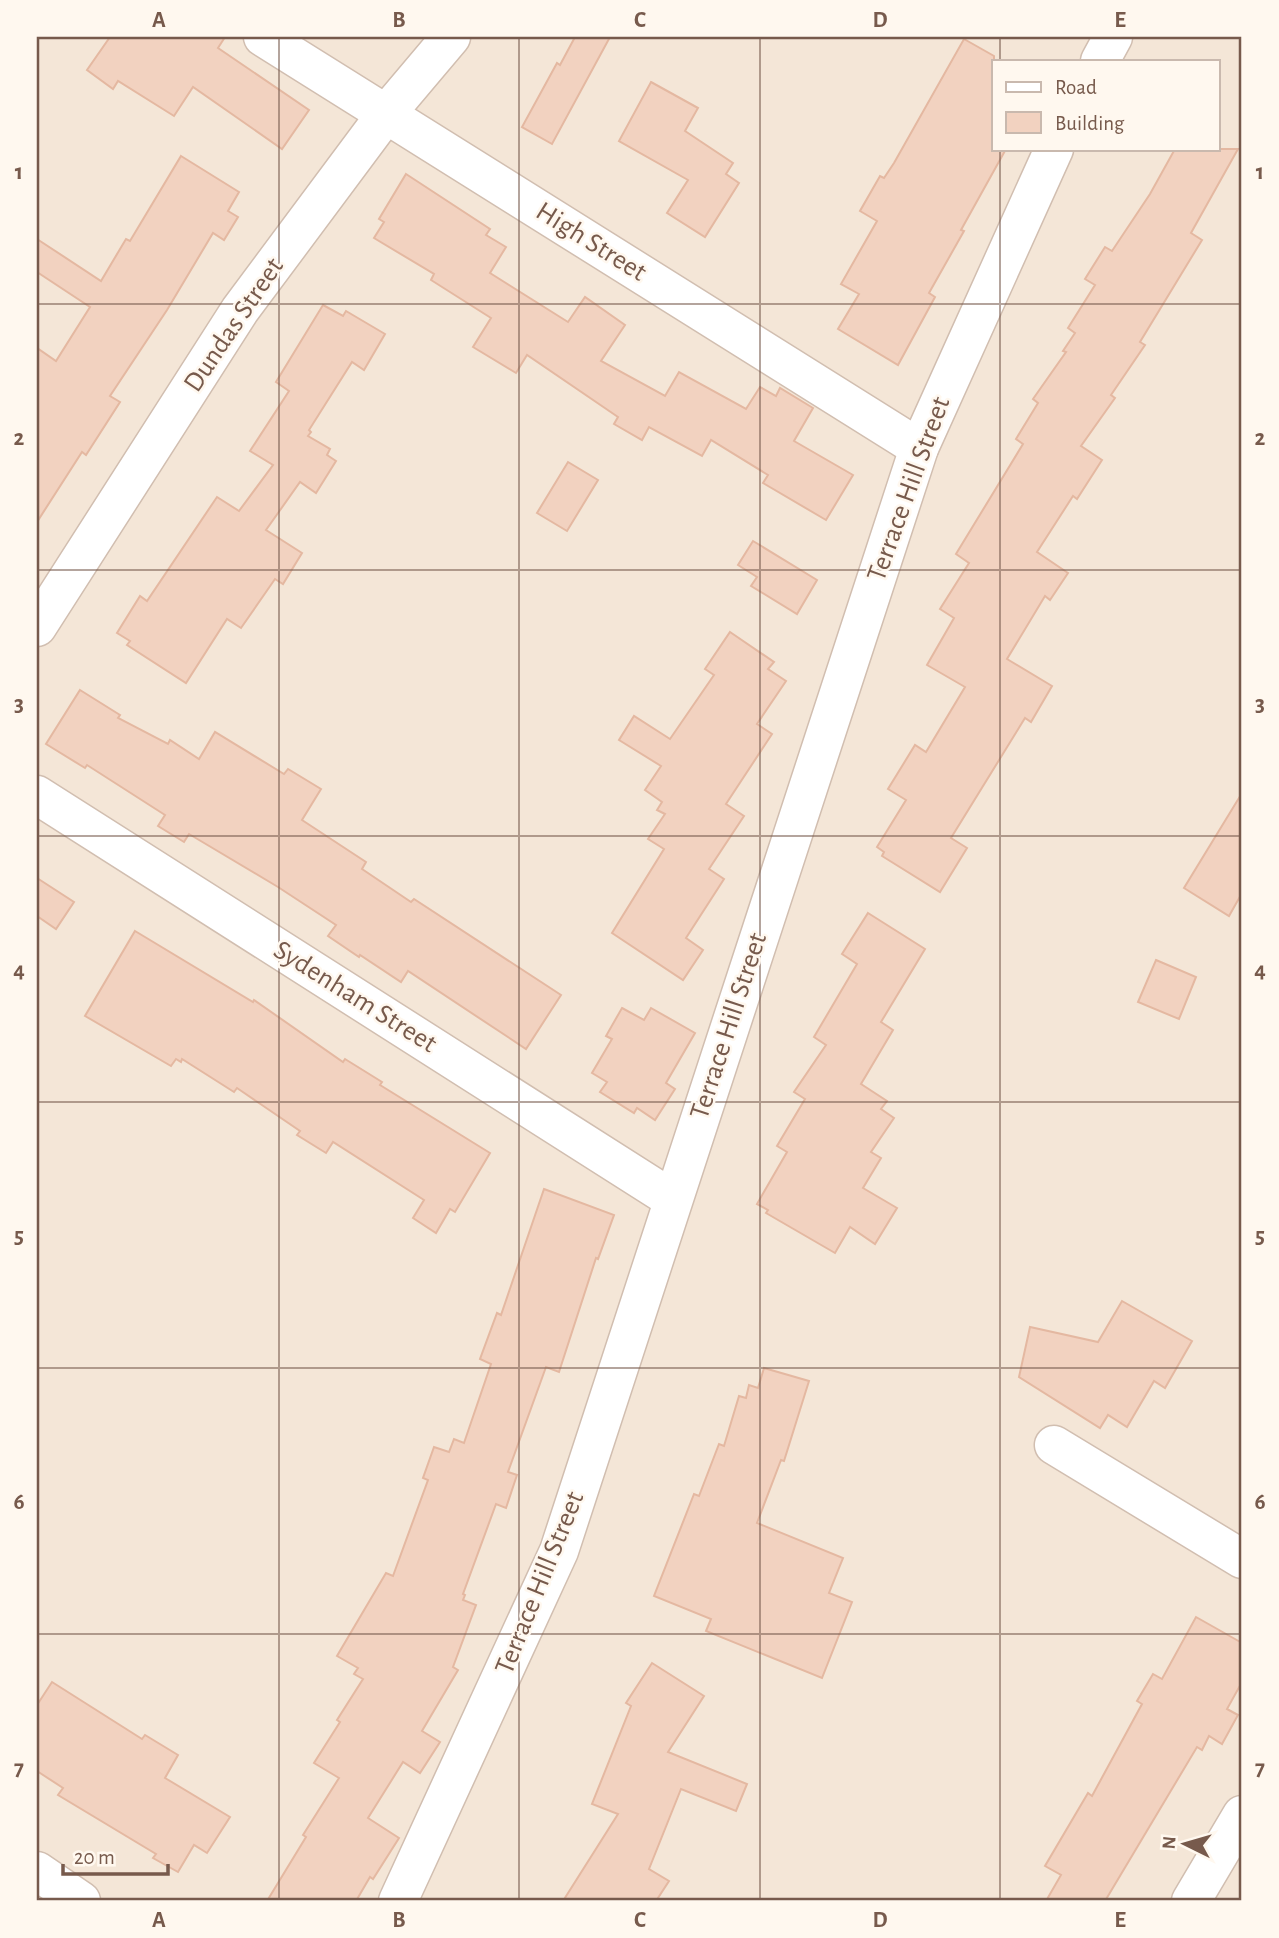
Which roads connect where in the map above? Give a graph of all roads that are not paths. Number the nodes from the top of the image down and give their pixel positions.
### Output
1 (263, 37) edge
2 (451, 37) edge
3 (1113, 37) edge
4 (1101, 60) edge
5 (386, 114) junction
6 (1054, 150) edge
7 (919, 447) junction
8 (37, 627) edge
9 (37, 795) edge
10 (672, 1199) junction
11 (1054, 1445) dead end
12 (1242, 1559) edge
13 (1242, 1815) edge
14 (37, 1871) edge
15 (81, 1901) edge
16 (398, 1901) edge
17 (1191, 1901) edge

1 - 5 street, High Street
2 - 5 street, Dundas Street
3 - 4 street
5 - 7 street, High Street
5 - 8 street, Dundas Street
6 - 7 street, Terrace Hill Street
7 - 10 street, Terrace Hill Street
9 - 10 street, Sydenham Street
10 - 16 street, Terrace Hill Street
11 - 12 street
13 - 17 street
14 - 15 street

